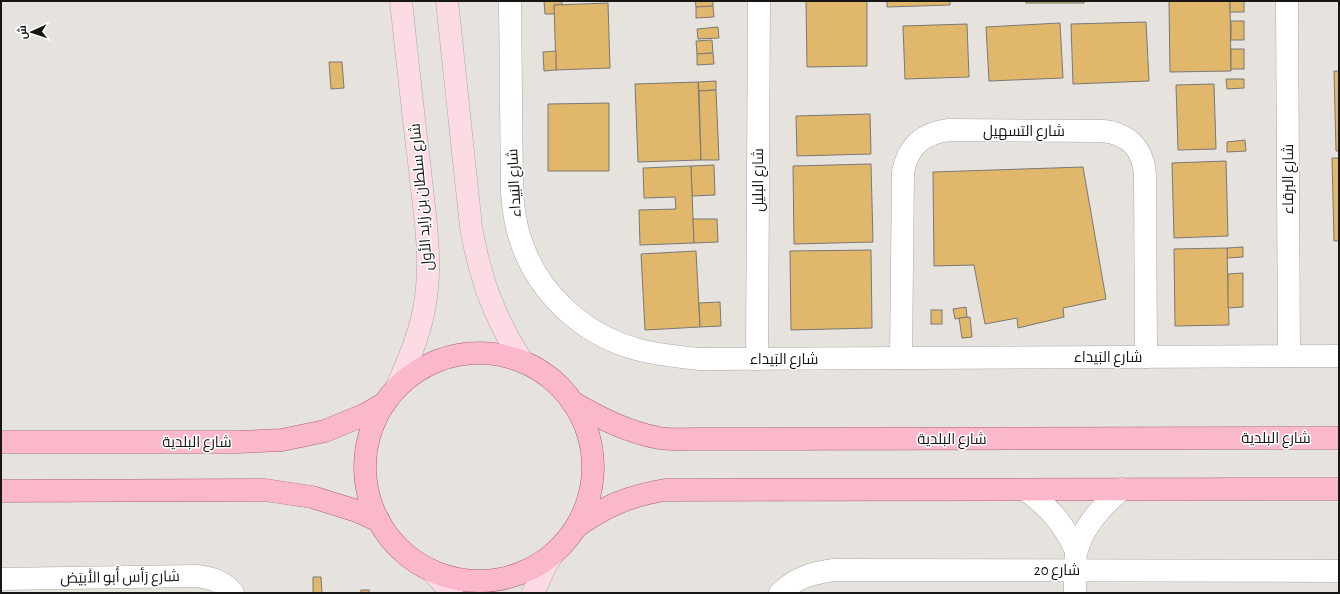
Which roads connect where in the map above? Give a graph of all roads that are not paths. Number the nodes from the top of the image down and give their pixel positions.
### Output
1 (401, 1) edge
2 (446, 1) edge
3 (510, 1) edge
4 (759, 1) edge
5 (1287, 1) edge
6 (1289, 356) junction
7 (1339, 356) edge
8 (1146, 357) junction
9 (901, 358) junction
10 (757, 359) junction
11 (522, 361) junction
12 (391, 396) junction
13 (572, 402) junction
14 (1339, 438) edge
15 (1, 442) edge
16 (1122, 488) junction
17 (1339, 489) edge
18 (1, 490) edge
19 (1026, 490) junction
20 (379, 521) junction
21 (576, 527) junction
22 (553, 554) junction
23 (1076, 560) junction
24 (432, 571) junction
25 (1339, 571) edge
26 (1, 579) edge
27 (233, 593) edge
28 (452, 593) edge
29 (533, 593) edge
30 (780, 593) edge
31 (1075, 593) edge

1 - 12 main road, شارع سلطان بن زايد الأول
2 - 11 main road
3 - 10 street, شارع البَيداء
4 - 10 street, شارع البليل
5 - 6 street, شارع البرقاء
6 - 7 street, شارع البَيداء
6 - 8 street, شارع البَيداء
8 - 9 street, شارع البَيداء
8 - 9 street, شارع التسهيل
9 - 10 street, شارع البَيداء
11 - 12 main road
11 - 13 main road
12 - 15 main road, شارع البلدية
12 - 20 main road
13 - 14 main road, شارع البلدية
13 - 21 main road
16 - 17 main road
16 - 19 main road
16 - 23 street
18 - 20 main road
19 - 21 main road
19 - 23 street
20 - 24 main road
21 - 22 main road
22 - 24 main road
22 - 29 main road
23 - 25 street, شارع 20
23 - 30 street, شارع 20
23 - 31 street
24 - 28 main road
26 - 27 street, شارع رَأس أَبو الأَبيَض

